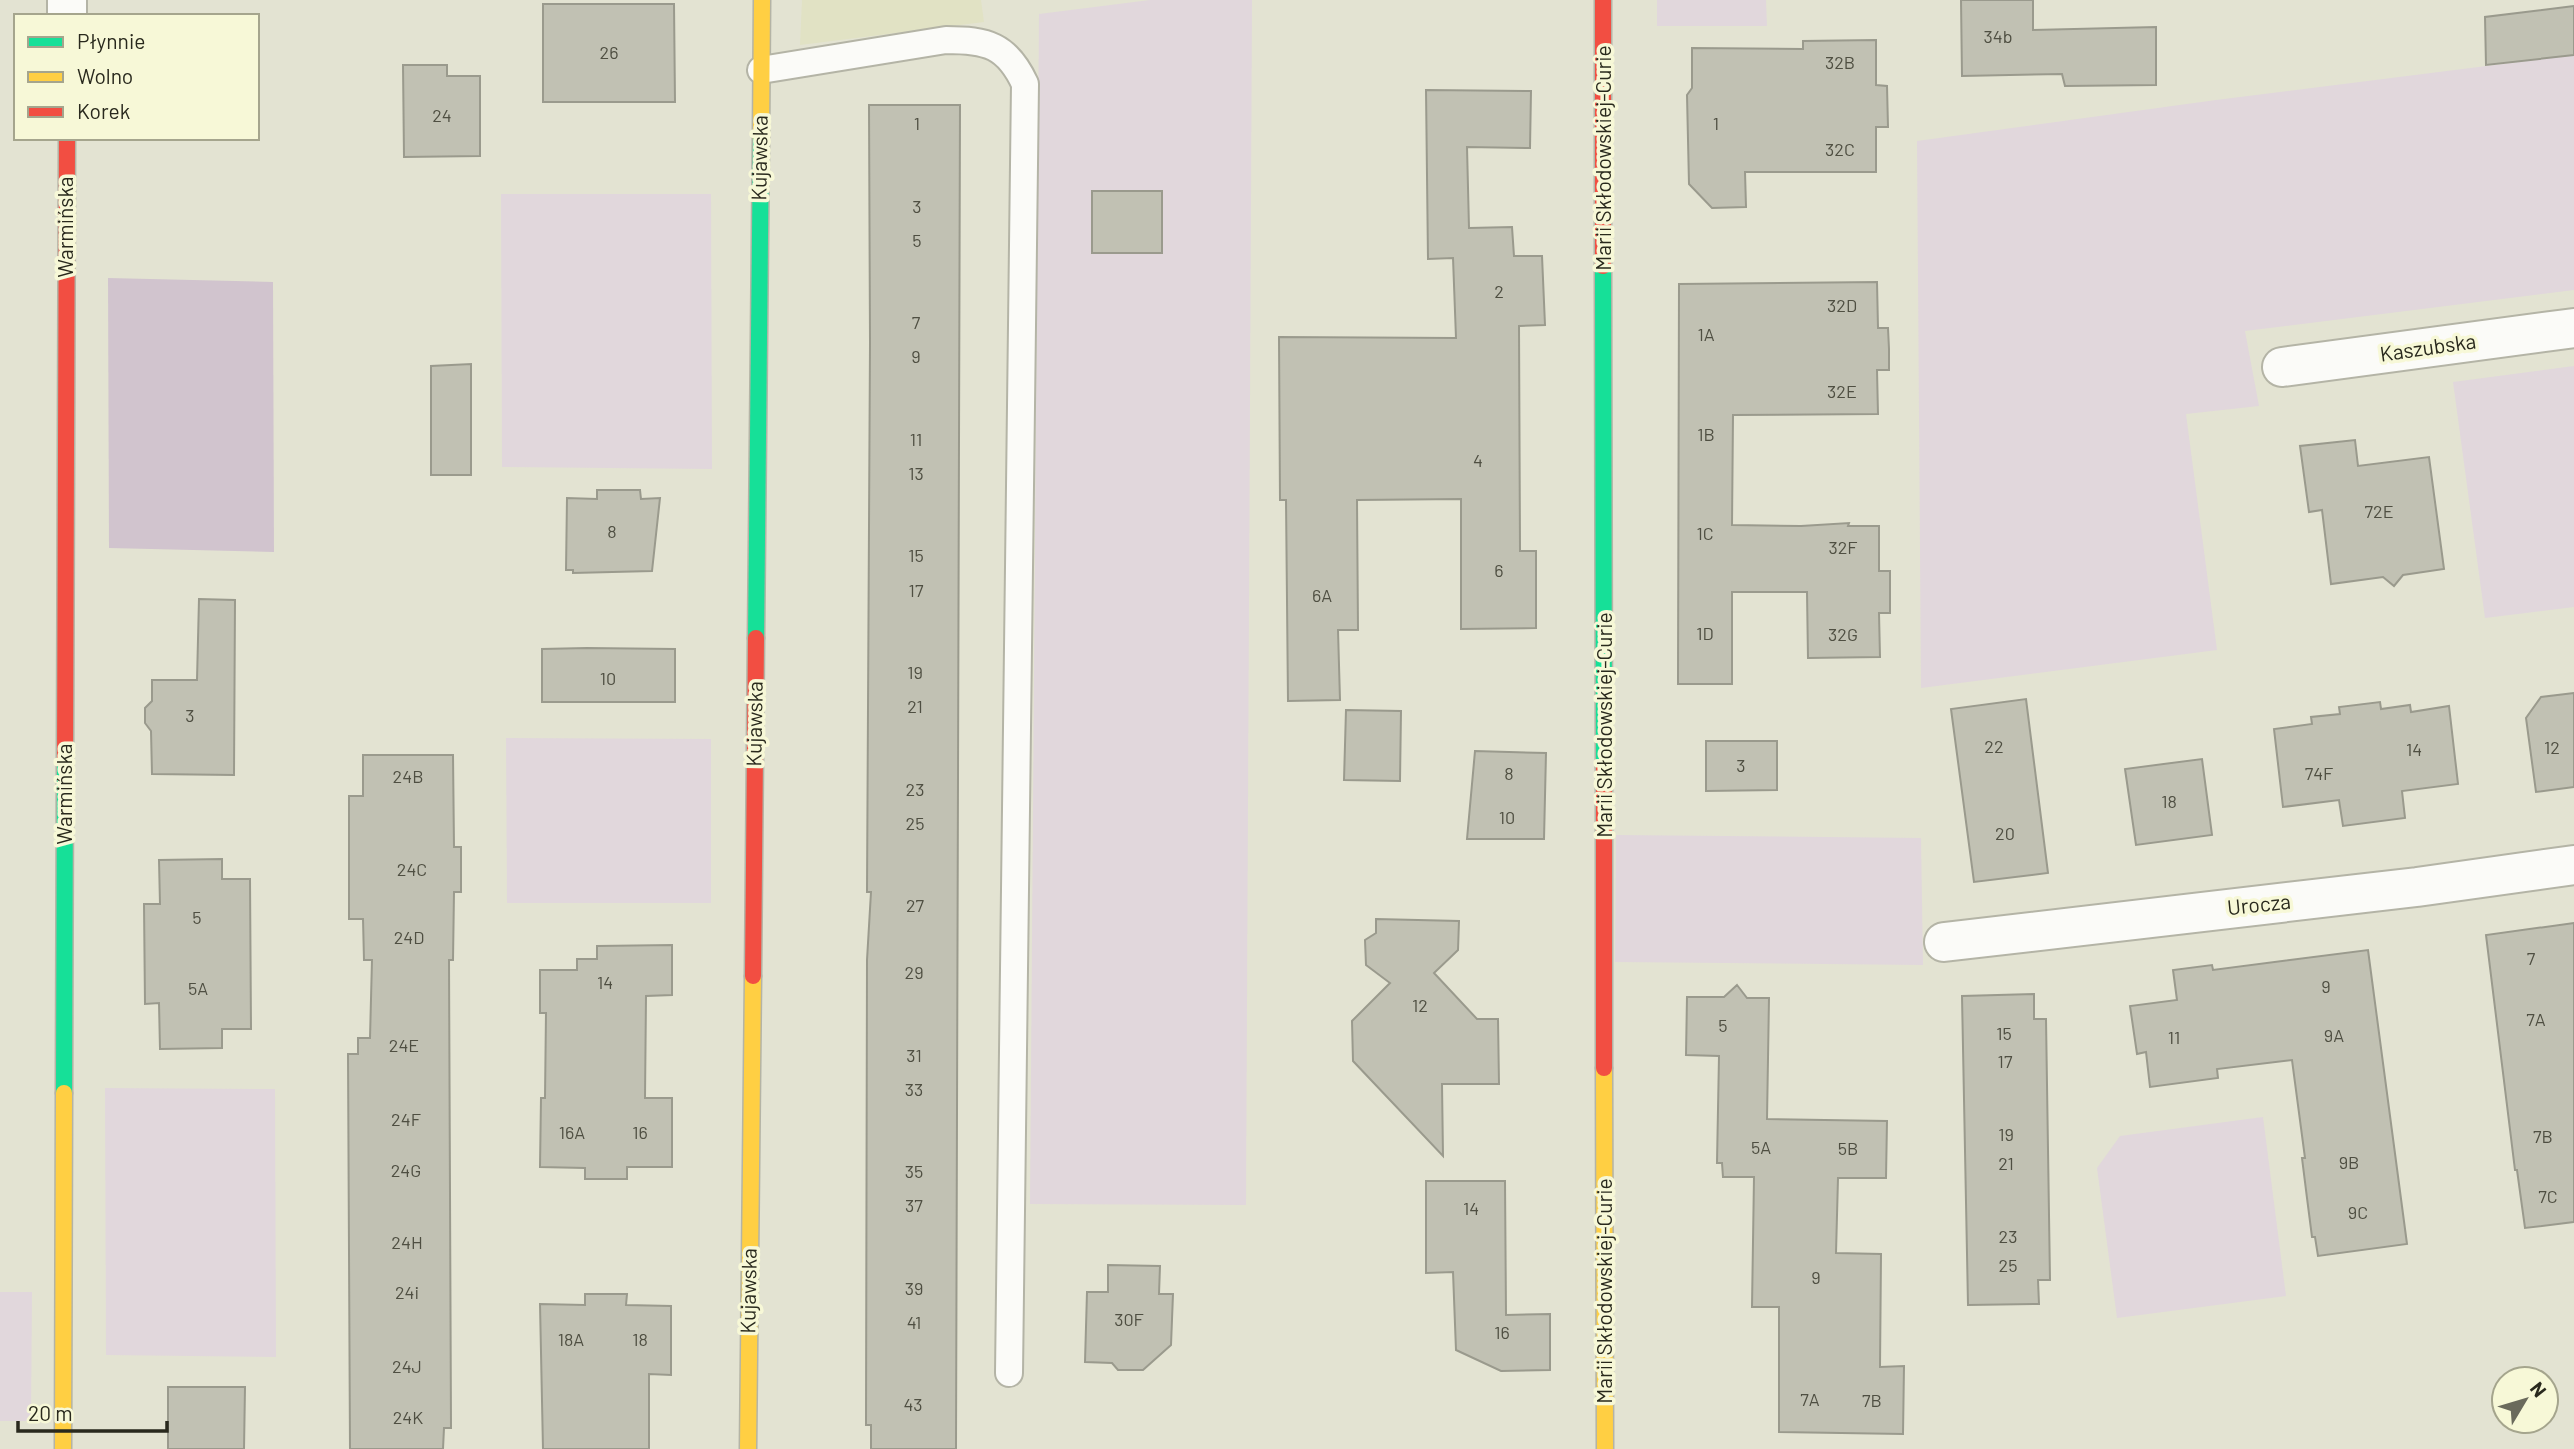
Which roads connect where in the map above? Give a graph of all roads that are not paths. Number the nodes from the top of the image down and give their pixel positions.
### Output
1 (762, 0) edge
2 (1603, 0) edge
3 (761, 70) junction
4 (67, 140) edge
5 (2574, 328) edge
6 (2282, 367) dead end
7 (2574, 865) edge
8 (1944, 942) dead end
9 (1009, 1373) dead end
10 (63, 1449) edge
11 (748, 1449) edge
12 (1605, 1449) edge

1 - 3 street, Kujawska
2 - 12 street, Marii Skłodowskiej-Curie
3 - 9 lane
3 - 11 street, Kujawska
4 - 10 street, Warmińska
5 - 6 street, Kaszubska
7 - 8 street, Urocza

